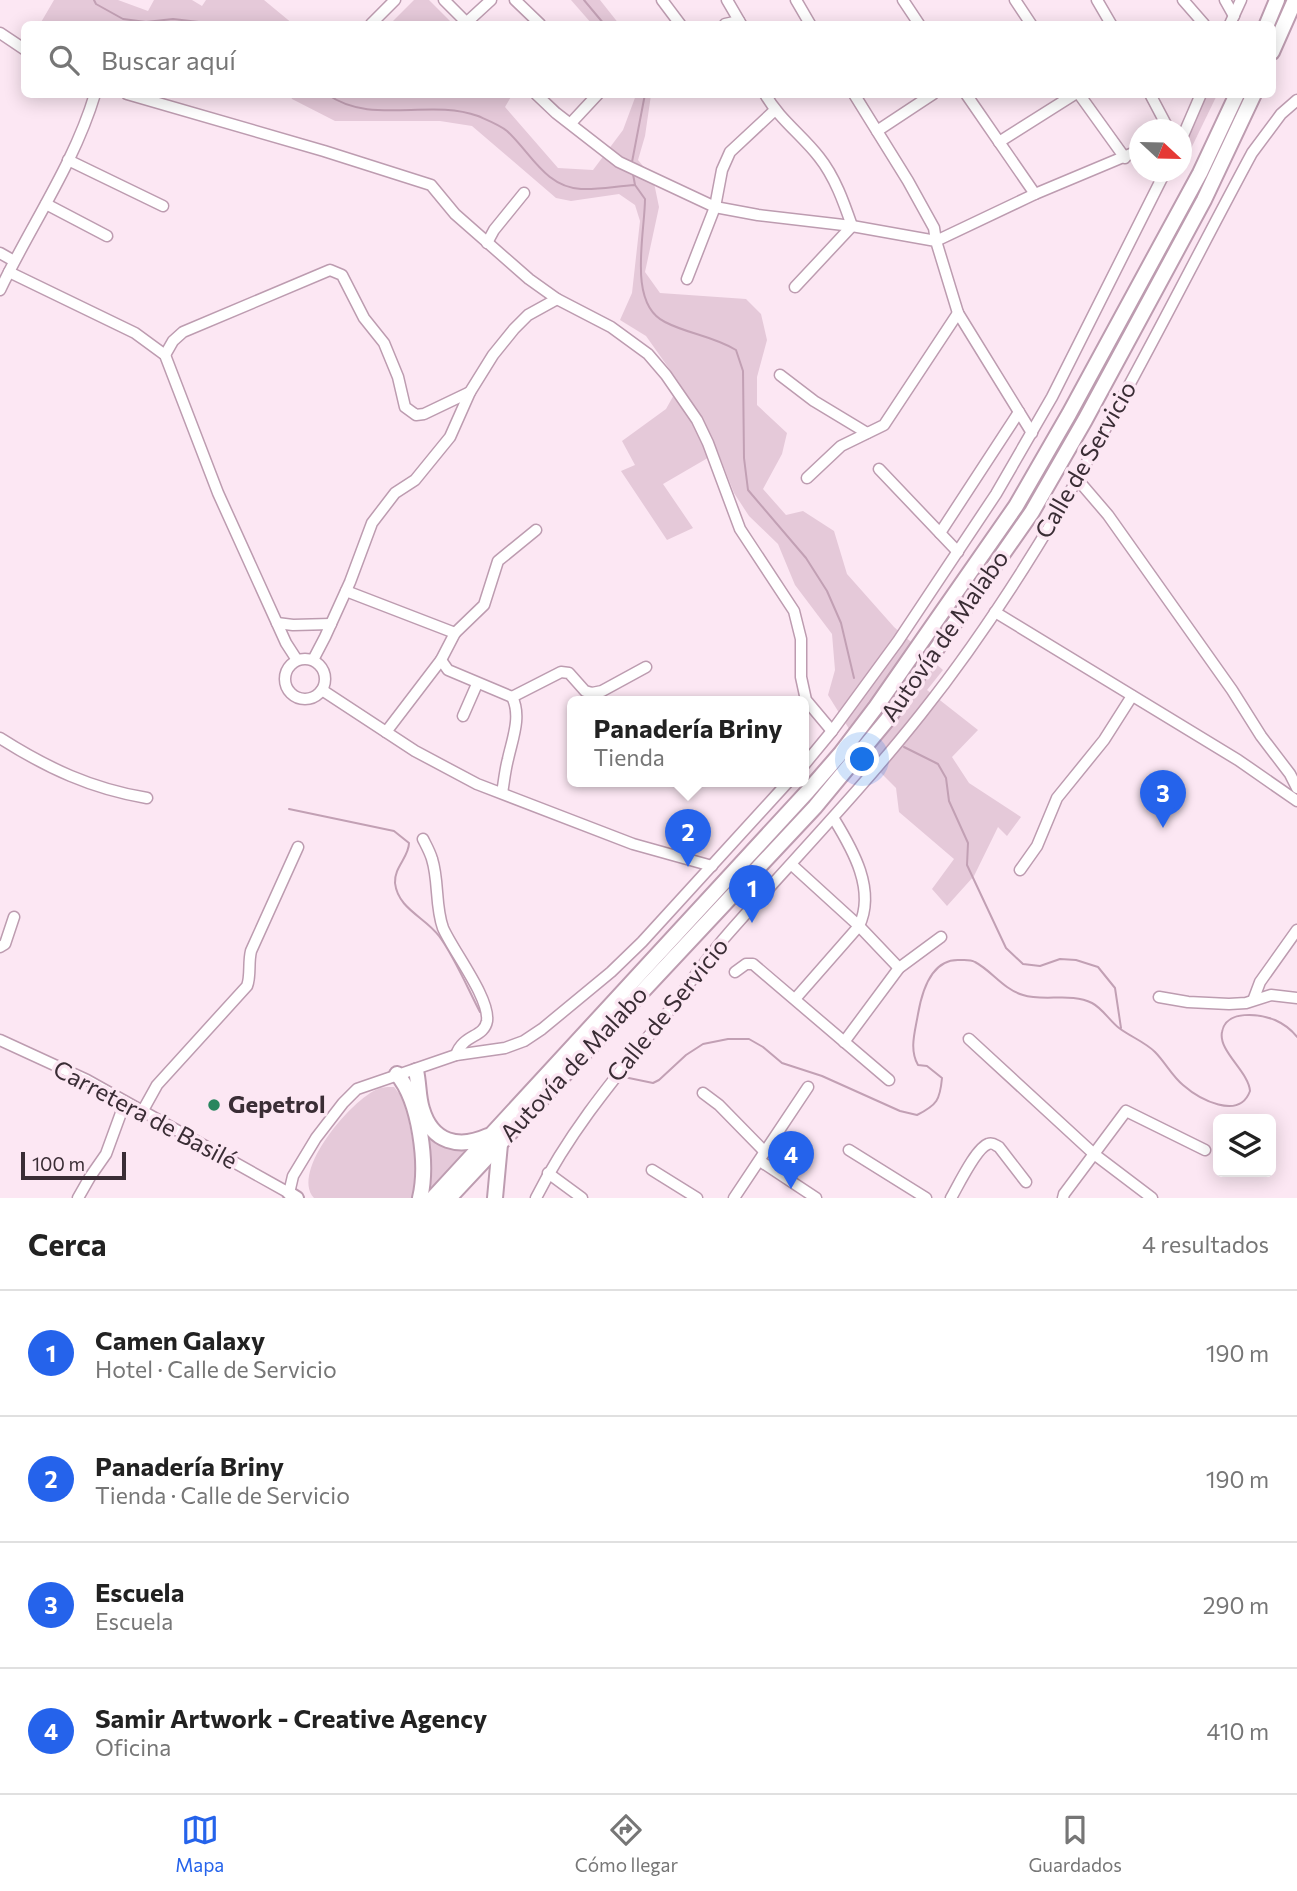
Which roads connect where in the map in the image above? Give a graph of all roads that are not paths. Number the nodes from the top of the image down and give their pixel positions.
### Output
1 (395, 0) edge
2 (444, 0) edge
3 (491, 0) edge
4 (515, 0) edge
5 (662, 0) edge
6 (796, 0) edge
7 (903, 0) edge
8 (1015, 0) edge
9 (1097, 0) edge
10 (1183, 0) edge
11 (1225, 0) edge
12 (1241, 0) edge
13 (1277, 0) edge
14 (1295, 0) edge
15 (729, 1) edge
16 (1232, 20) edge
17 (374, 21) edge
18 (464, 21) edge
19 (470, 21) edge
20 (537, 21) edge
21 (678, 21) edge
22 (739, 21) edge
23 (808, 21) edge
24 (917, 21) edge
25 (1029, 21) edge
26 (1109, 21) edge
27 (1201, 21) edge
28 (1268, 21) edge
29 (0, 33) edge
30 (1276, 43) edge
31 (21, 47) edge
32 (94, 98) edge
33 (141, 98) edge
34 (541, 98) edge
35 (594, 98) edge
36 (768, 98) edge
37 (856, 98) edge
38 (927, 98) edge
39 (969, 98) edge
40 (1070, 98) edge
41 (1080, 98) edge
42 (1152, 98) edge
43 (1199, 98) edge
44 (1235, 98) edge
45 (1252, 98) edge
46 (1297, 100) edge
47 (775, 110) junction
48 (1163, 119) edge
49 (1188, 119) edge
50 (571, 123) junction
51 (877, 131) junction
52 (999, 142) junction
53 (1129, 156) edge
54 (1125, 158) junction
55 (68, 160) junction
56 (1160, 182) edge
57 (524, 194) dead end
58 (1035, 194) junction
59 (46, 205) junction
60 (163, 206) dead end
61 (715, 207) junction
62 (852, 226) junction
63 (107, 236) dead end
64 (936, 241) junction
65 (487, 243) junction
66 (0, 253) edge
67 (15, 261) junction
68 (9, 272) junction
69 (687, 279) dead end
70 (795, 287) dead end
71 (0, 290) edge
72 (557, 299) junction
73 (958, 313) junction
74 (165, 355) junction
75 (780, 375) dead end
76 (470, 391) junction
77 (1019, 412) junction
78 (867, 433) junction
79 (1032, 433) junction
80 (879, 469) dead end
81 (807, 478) dead end
82 (1078, 480) junction
83 (536, 530) dead end
84 (940, 533) junction
85 (958, 552) junction
86 (346, 591) junction
87 (995, 612) junction
88 (277, 623) junction
89 (331, 624) junction
90 (455, 633) junction
91 (297, 660) junction
92 (313, 660) junction
93 (441, 660) junction
94 (646, 667) dead end
95 (477, 684) junction
96 (322, 690) junction
97 (805, 696) edge
98 (1132, 696) junction
99 (512, 697) junction
100 (809, 704) edge
101 (463, 716) dead end
102 (832, 731) junction
103 (386, 732) junction
104 (0, 738) edge
105 (809, 758) edge
106 (784, 787) edge
107 (1297, 788) edge
108 (502, 793) junction
109 (147, 798) dead end
110 (1297, 801) edge
111 (834, 819) junction
112 (423, 839) dead end
113 (298, 847) dead end
114 (792, 865) junction
115 (708, 870) junction
116 (1020, 870) dead end
117 (14, 917) dead end
118 (859, 926) junction
119 (1297, 930) edge
120 (941, 937) dead end
121 (0, 947) edge
122 (899, 968) junction
123 (735, 972) dead end
124 (1159, 997) dead end
125 (1254, 998) junction
126 (1297, 998) edge
127 (795, 999) junction
128 (970, 1039) dead end
129 (0, 1040) edge
130 (844, 1042) junction
131 (456, 1055) junction
132 (416, 1071) junction
133 (397, 1074) junction
134 (888, 1080) dead end
135 (808, 1087) dead end
136 (703, 1093) dead end
137 (125, 1102) junction
138 (142, 1112) junction
139 (496, 1138) junction
140 (849, 1150) dead end
141 (1205, 1150) dead end
142 (1094, 1154) junction
143 (763, 1157) junction
144 (652, 1170) dead end
145 (548, 1173) junction
146 (1026, 1182) dead end
147 (293, 1196) edge
148 (78, 1198) edge
149 (420, 1198) edge
150 (433, 1198) edge
151 (449, 1198) edge
152 (495, 1198) edge
153 (536, 1198) edge
154 (582, 1198) edge
155 (697, 1198) edge
156 (734, 1198) edge
157 (816, 1198) edge
158 (926, 1198) edge
159 (951, 1198) edge
160 (1063, 1198) edge
161 (1152, 1198) edge

1 - 17 street
2 - 18 street
3 - 19 street
4 - 20 street
5 - 21 street
6 - 23 street
7 - 24 street
8 - 25 street
9 - 26 street
10 - 27 street
11 - 16 street
12 - 16 street
13 - 28 highway
14 - 30 highway
15 - 22 street
29 - 31 street
32 - 55 street
33 - 65 street
34 - 50 street
35 - 50 street
36 - 47 street
37 - 51 street
38 - 51 street
39 - 52 street
40 - 52 street
41 - 54 street
42 - 48 street
43 - 49 street
44 - 139 highway, Autovía de Malabo
45 - 139 highway, Autovía de Malabo
46 - 82 street, Calle de Servicio
47 - 61 street
47 - 62 street
50 - 61 street
51 - 64 street
52 - 58 street
53 - 54 street
54 - 58 street
55 - 59 street
55 - 60 street
56 - 79 street
57 - 65 street
58 - 64 street
59 - 63 street
59 - 67 street
61 - 62 street
61 - 69 street
62 - 64 street
62 - 70 street
64 - 73 street
65 - 72 street
66 - 67 street
67 - 68 street
68 - 71 street
68 - 74 street
72 - 76 street
72 - 97 street
73 - 77 street
73 - 78 street
74 - 76 street
74 - 88 street
75 - 78 street
76 - 86 street
77 - 79 street
77 - 84 street
78 - 81 street
79 - 85 street
80 - 84 street
82 - 87 street, Calle de Servicio
82 - 107 street
83 - 90 street
84 - 85 street
85 - 102 street
86 - 89 street
86 - 90 street
87 - 98 street
87 - 111 street, Calle de Servicio
88 - 89 street
88 - 91 street
89 - 92 street
90 - 93 street
91 - 92 street
91 - 96 street
92 - 96 street
93 - 95 street
93 - 103 street
94 - 99 street
95 - 99 street
95 - 101 street
96 - 103 street
98 - 110 street
98 - 116 street
99 - 108 street
100 - 102 street
102 - 105 street
103 - 108 street
104 - 109 street
106 - 115 street
108 - 115 street
111 - 114 street, Calle de Servicio
111 - 118 street
112 - 131 street
113 - 138 street
114 - 118 street
114 - 145 street, Calle de Servicio
115 - 131 street
117 - 121 street
118 - 122 street
118 - 127 street
119 - 125 street
120 - 122 street
122 - 130 street
123 - 127 street
124 - 125 street
125 - 126 street
127 - 130 street
128 - 142 street
129 - 137 street, Carretera de Basilé
130 - 134 street
131 - 132 street
132 - 133 street
132 - 139 highway
133 - 147 street
133 - 149 highway
135 - 143 street
136 - 143 street
137 - 138 street, Carretera de Basilé
137 - 148 street
138 - 147 street, Carretera de Basilé
139 - 150 highway, Autovía de Malabo
139 - 151 highway, Autovía de Malabo
139 - 152 highway
140 - 158 street
141 - 142 street
142 - 160 street
142 - 161 street
143 - 156 street
143 - 157 street
144 - 155 street
145 - 153 street, Calle de Servicio
145 - 154 street
146 - 159 street

